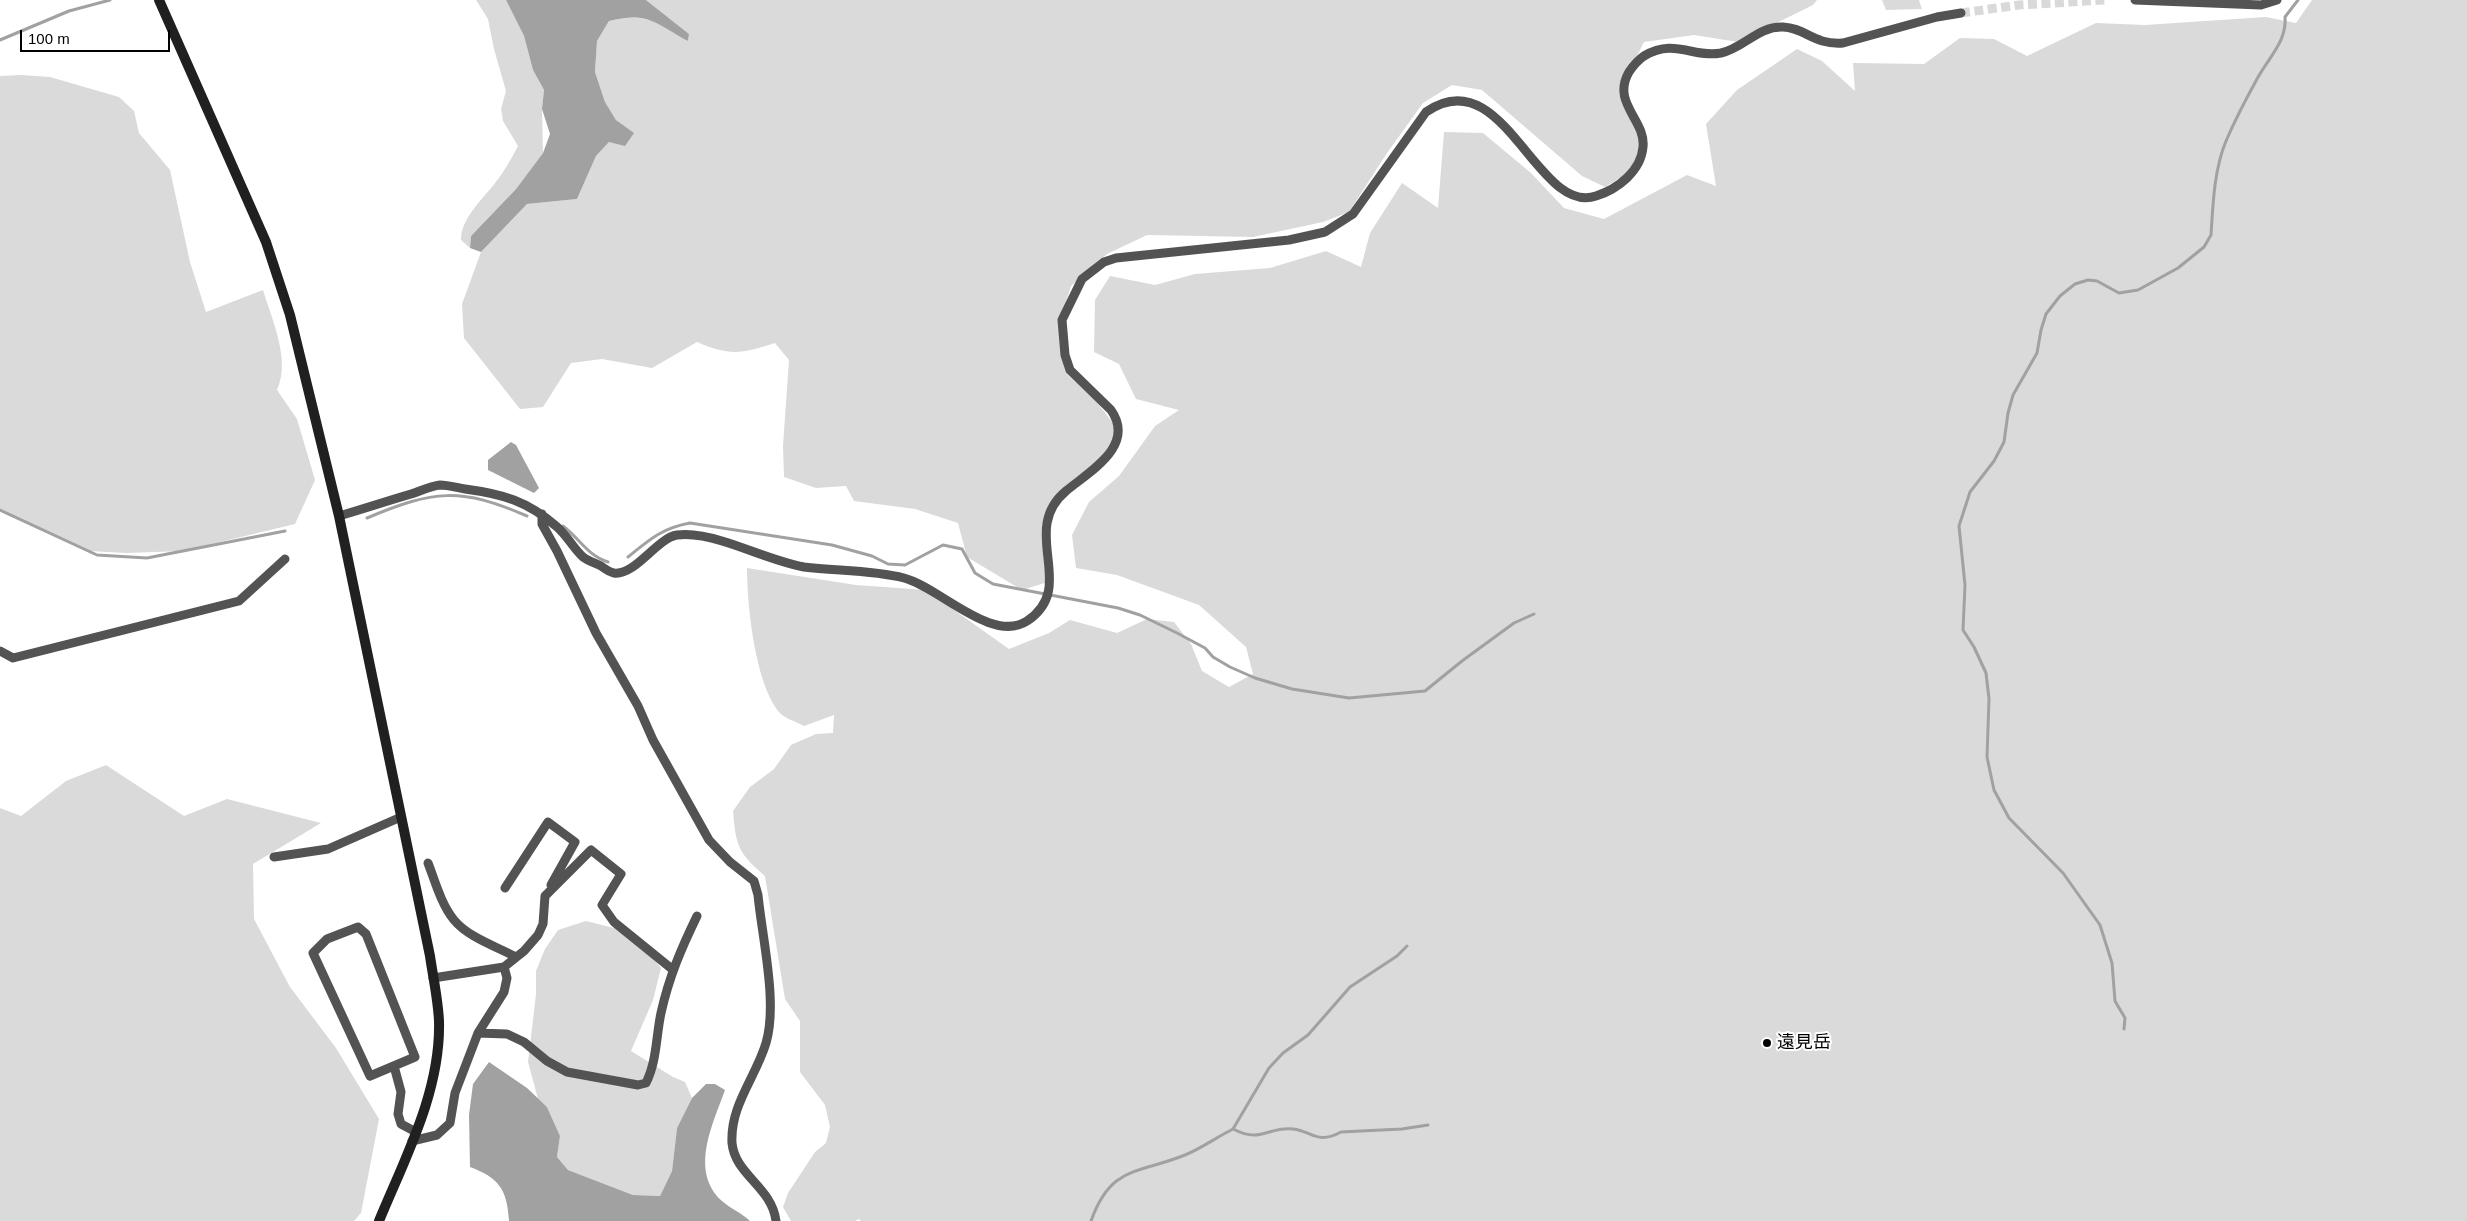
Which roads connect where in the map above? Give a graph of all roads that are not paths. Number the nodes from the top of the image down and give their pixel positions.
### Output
1 (159, 0) edge
2 (2135, 0) edge
3 (2277, 0) edge
4 (1961, 13) tunnel mouth
5 (542, 514) junction
6 (339, 516) junction
7 (285, 559) dead end
8 (0, 651) edge
9 (401, 818) junction
10 (274, 857) dead end
11 (428, 863) dead end
12 (505, 888) dead end
13 (545, 896) junction
14 (697, 916) dead end
15 (514, 956) junction
16 (504, 967) junction
17 (672, 970) junction
18 (433, 978) junction
19 (478, 1033) junction
20 (394, 1066) junction
21 (414, 1136) junction
22 (379, 1221) edge
23 (776, 1221) edge

1 - 6 street
2 - 3 street
4 - 5 street
5 - 6 street
5 - 23 street
6 - 9 street
7 - 8 street
9 - 10 street
9 - 18 street
11 - 15 street
12 - 13 street
13 - 15 street
13 - 17 street
14 - 17 street
15 - 16 street
16 - 18 street
16 - 19 street
17 - 19 street
18 - 21 street
19 - 21 street
20 - 20 street
20 - 21 street
21 - 22 street

